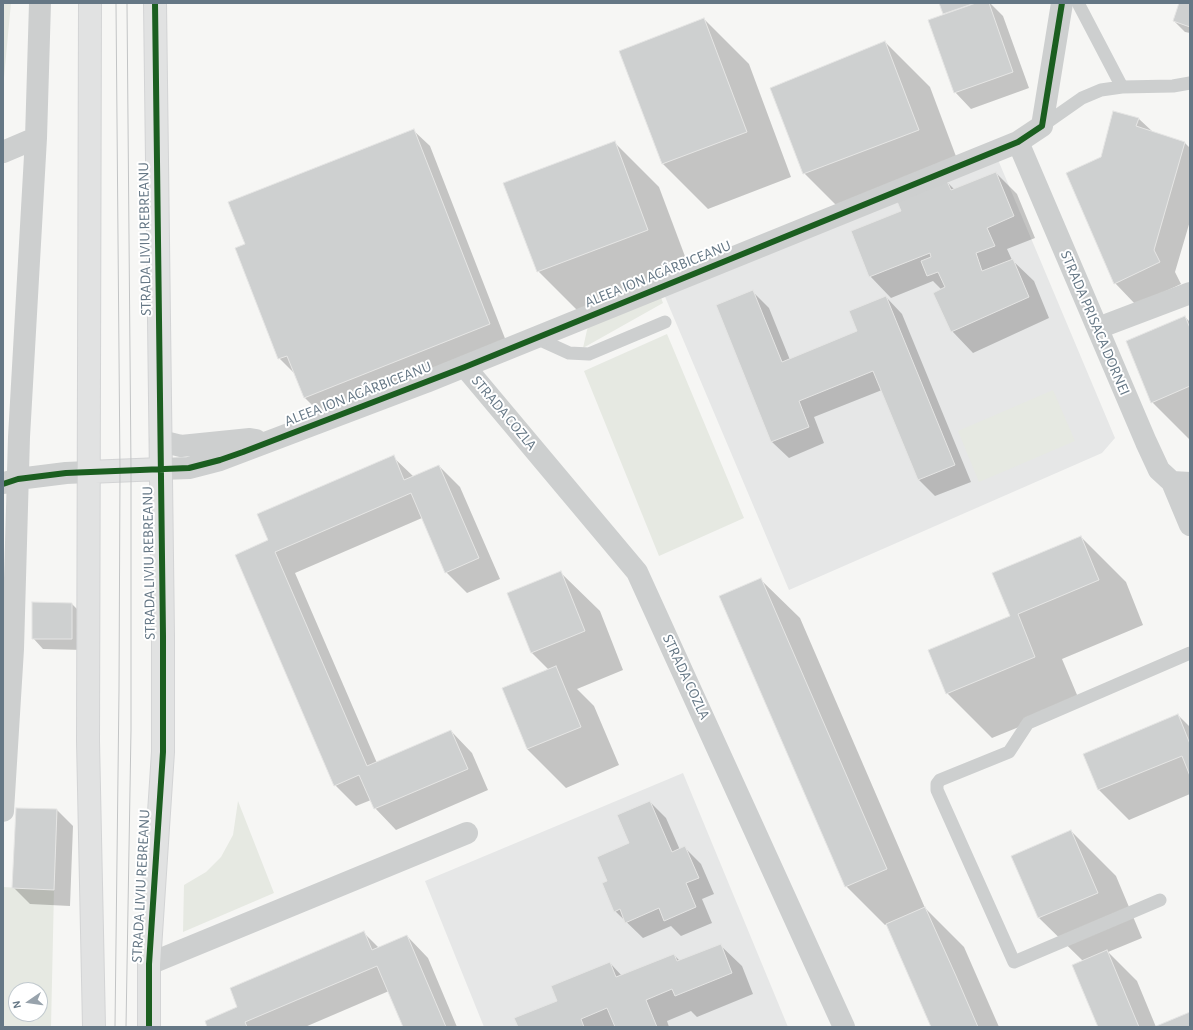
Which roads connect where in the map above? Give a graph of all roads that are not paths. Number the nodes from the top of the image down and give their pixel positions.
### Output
1 (40, 3) edge
2 (90, 3) edge
3 (155, 3) edge
4 (1062, 3) edge
5 (1078, 3) edge
6 (1190, 83) edge
7 (1122, 87) junction
8 (1042, 126) junction
9 (36, 138) junction
10 (1018, 142) junction
11 (3, 152) edge
12 (1190, 293) edge
13 (665, 322) dead end
14 (1098, 328) junction
15 (536, 338) junction
16 (465, 367) junction
17 (160, 440) junction
18 (271, 441) junction
19 (161, 469) junction
20 (88, 472) junction
21 (10, 481) edge
22 (1181, 482) edge
23 (1190, 526) edge
24 (1190, 652) edge
25 (3, 811) edge
26 (467, 832) dead end
27 (1160, 900) dead end
28 (149, 964) junction
29 (94, 1027) edge
30 (149, 1027) edge
31 (844, 1027) edge

1 - 9 street
2 - 20 street
3 - 17 street, STRADA LIVIU REBREANU
4 - 8 street
5 - 7 lane
6 - 7 lane
7 - 8 lane
8 - 10 street, ALEEA ION AGÂRBICEANU
9 - 11 street
9 - 21 street
10 - 14 street, STRADA PRISACA DORNEI
10 - 15 street, ALEEA ION AGÂRBICEANU
12 - 14 street
13 - 15 lane
14 - 22 street, STRADA PRISACA DORNEI
15 - 16 street, ALEEA ION AGÂRBICEANU
16 - 18 street, ALEEA ION AGÂRBICEANU
16 - 31 street, STRADA COZLA
17 - 18 street, ALEEA ION AGÂRBICEANU
17 - 19 street, STRADA LIVIU REBREANU
18 - 19 street, ALEEA ION AGÂRBICEANU
19 - 20 street
19 - 28 street, STRADA LIVIU REBREANU
20 - 21 street
20 - 29 street
21 - 25 street
22 - 23 street, STRADA PRISACA DORNEI
24 - 27 lane
26 - 28 street
28 - 30 street, STRADA LIVIU REBREANU

